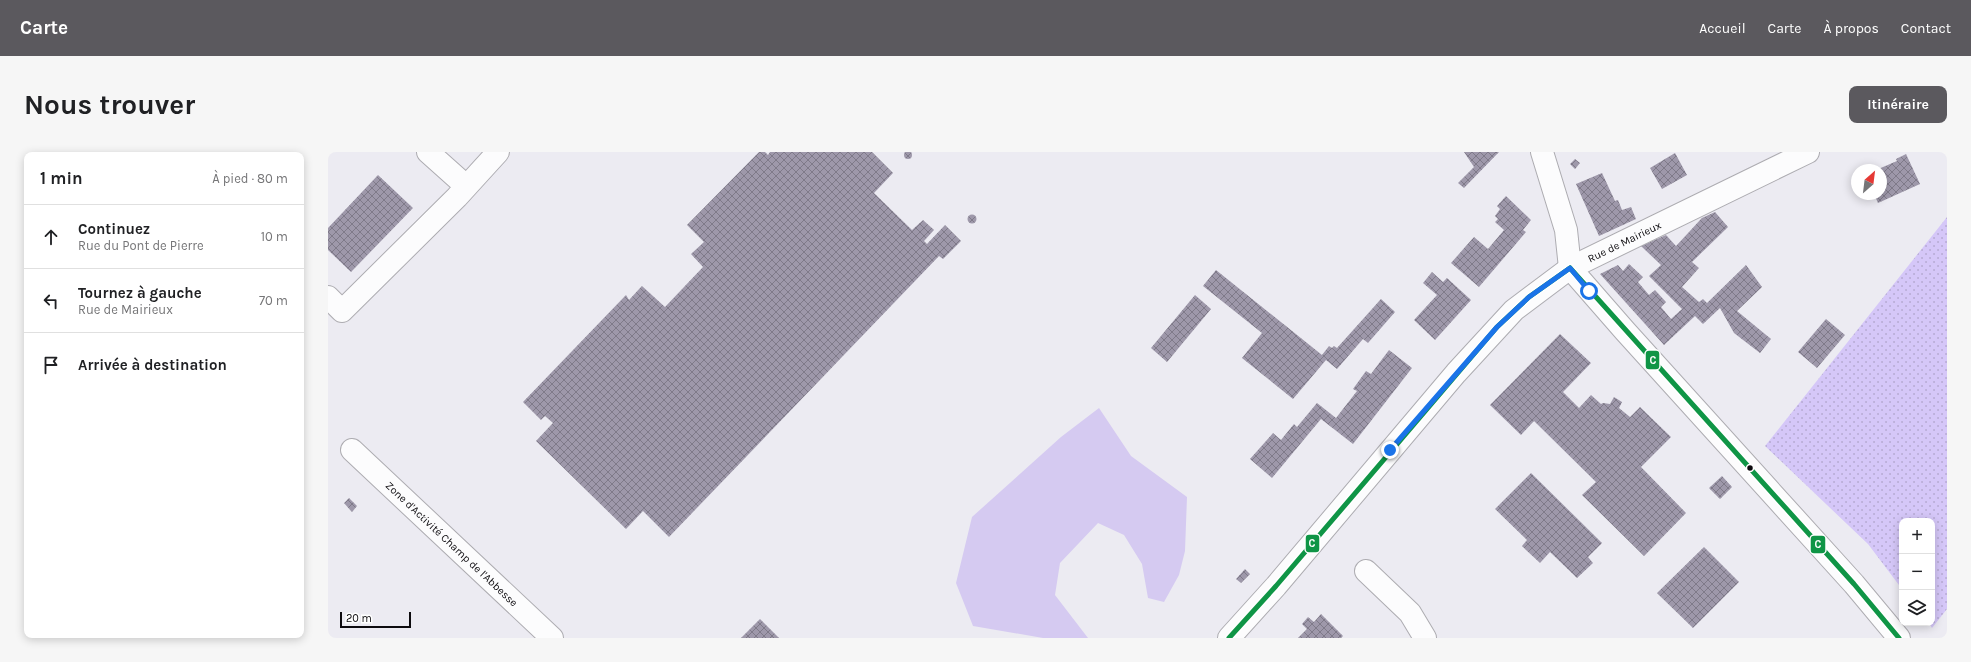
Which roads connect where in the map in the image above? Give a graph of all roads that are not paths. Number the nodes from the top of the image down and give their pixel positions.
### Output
1 (428, 152) edge
2 (498, 152) edge
3 (1542, 152) edge
4 (1808, 152) edge
5 (466, 186) junction
6 (1570, 268) junction
7 (328, 297) edge
8 (352, 450) dead end
9 (1366, 571) dead end
10 (552, 638) edge
11 (1229, 638) edge
12 (1425, 638) edge
13 (1899, 638) edge

1 - 5 street
2 - 5 street
3 - 6 street
4 - 6 street, Rue de Mairieux
5 - 7 street
6 - 11 street, Rue de Mairieux
6 - 13 street
8 - 10 street, Zone d'Activité Champ de l'Abbesse
9 - 12 street

